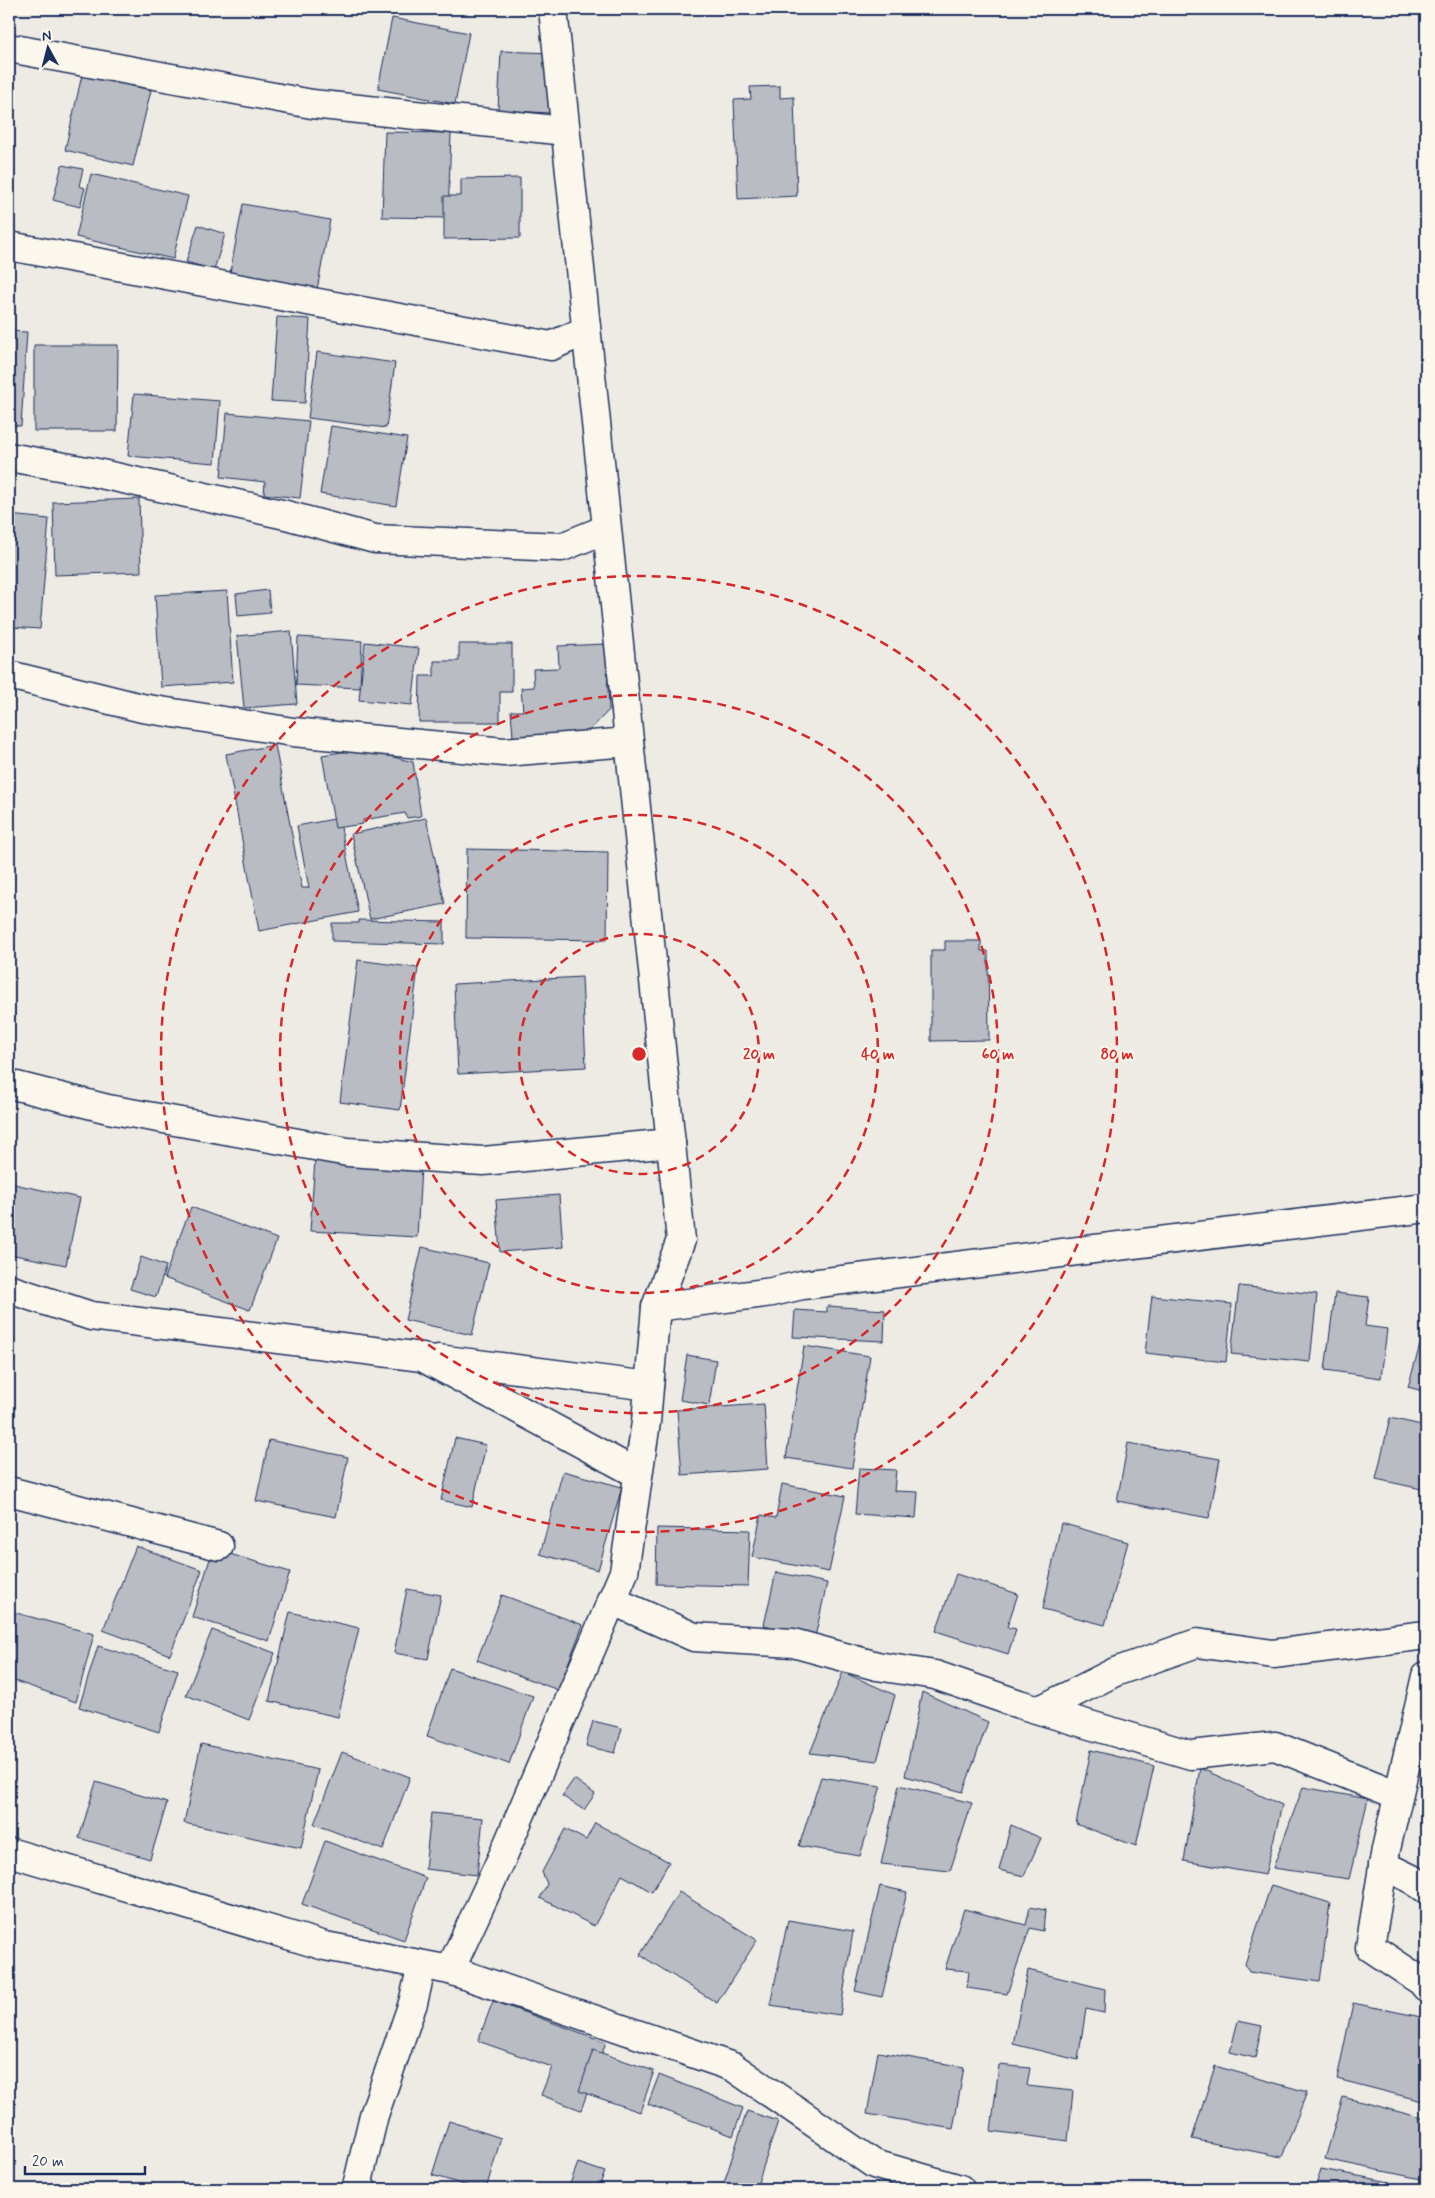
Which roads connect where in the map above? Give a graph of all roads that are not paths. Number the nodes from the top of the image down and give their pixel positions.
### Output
1 (553, 9) edge
2 (9, 48) edge
3 (565, 131) junction
4 (9, 246) edge
5 (586, 331) junction
6 (9, 457) edge
7 (606, 529) junction
8 (9, 675) edge
9 (629, 742) junction
10 (9, 1084) edge
11 (670, 1143) junction
12 (1426, 1208) edge
13 (9, 1289) edge
14 (656, 1307) junction
15 (422, 1357) junction
16 (649, 1386) junction
17 (638, 1474) junction
18 (9, 1491) edge
19 (218, 1546) dead end
20 (611, 1600) junction
21 (1426, 1635) edge
22 (1426, 1676) edge
23 (1040, 1710) junction
24 (1398, 1795) junction
25 (9, 1852) edge
26 (1383, 1866) junction
27 (1426, 1890) edge
28 (422, 1965) junction
29 (450, 1970) junction
30 (1426, 1987) edge
31 (362, 2189) edge
32 (960, 2189) edge

1 - 3 street
2 - 3 street
3 - 5 street
4 - 5 street
5 - 7 street
6 - 7 street
7 - 9 street
8 - 9 street
9 - 11 street
10 - 11 street
11 - 14 street
12 - 14 street
13 - 15 street
14 - 16 street
15 - 16 street
15 - 17 street
16 - 17 street
17 - 20 street
18 - 19 street
20 - 23 street
20 - 29 street
21 - 23 street
22 - 24 street
23 - 24 street
24 - 26 street
25 - 28 street
26 - 27 street
26 - 30 street
28 - 29 street
28 - 31 street
29 - 32 street

